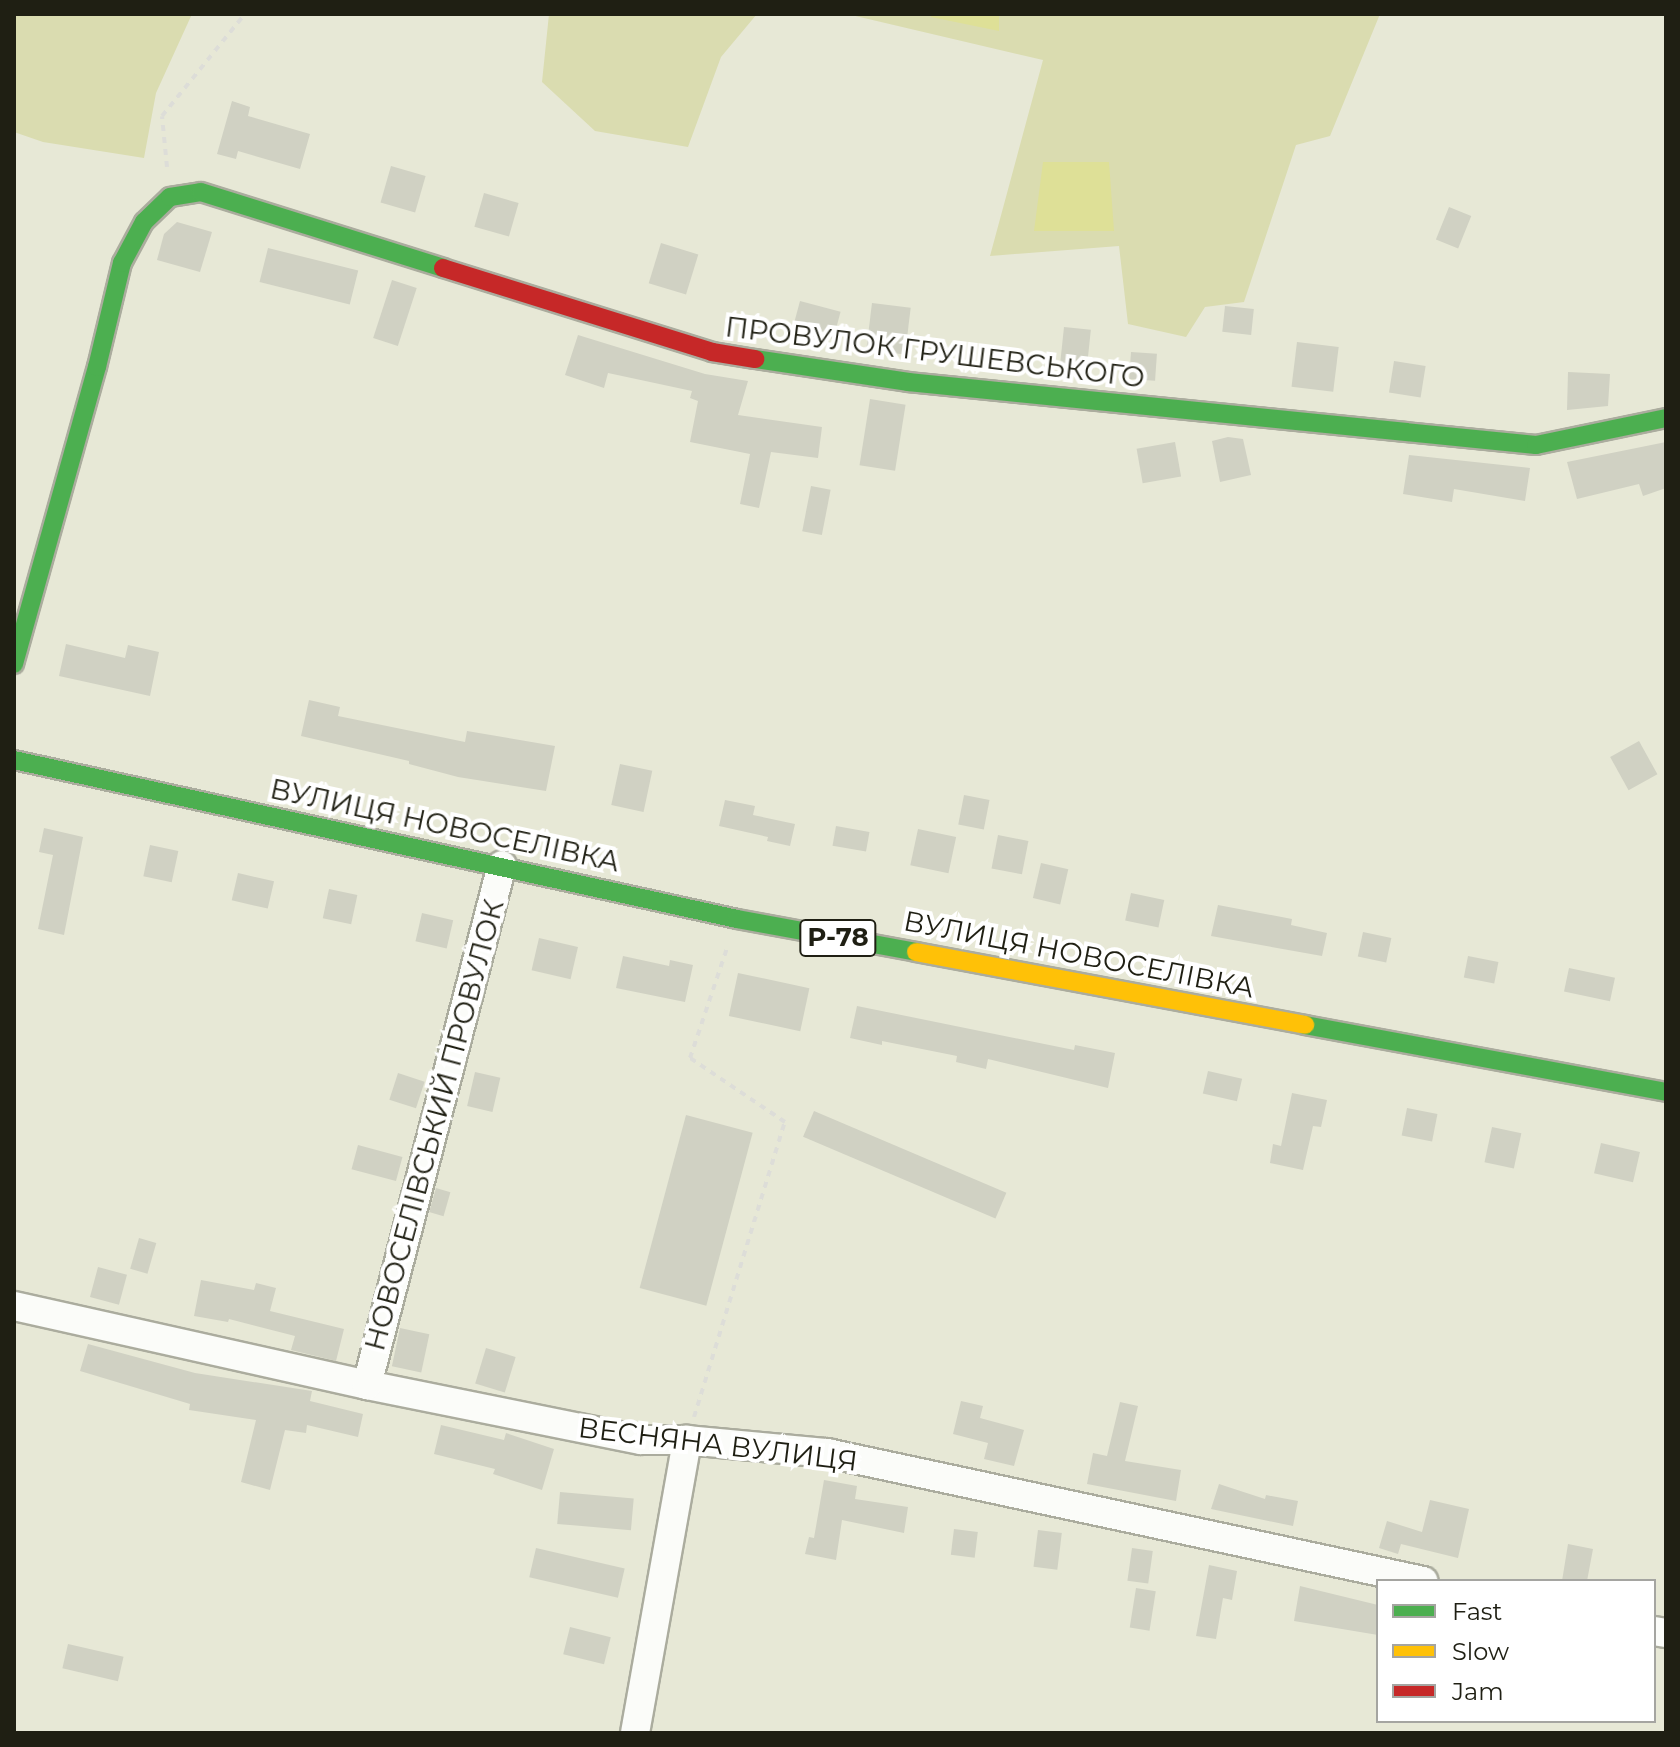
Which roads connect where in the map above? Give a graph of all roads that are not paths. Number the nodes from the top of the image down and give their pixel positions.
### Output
1 (1666, 418) edge
2 (14, 664) edge
3 (14, 760) edge
4 (502, 865) junction
5 (1666, 1092) edge
6 (14, 1306) edge
7 (367, 1385) junction
8 (687, 1440) junction
9 (1414, 1579) edge
10 (635, 1733) edge

1 - 2 street, ПРОВУЛОК ГРУШЕВСЬКОГО
3 - 4 street, ВУЛИЦЯ НОВОСЕЛІВКА / Р-78
4 - 5 street, ВУЛИЦЯ НОВОСЕЛІВКА / Р-78
4 - 7 street, НОВОСЕЛІВСЬКИЙ ПРОВУЛОК
6 - 7 street, ВЕСНЯНА ВУЛИЦЯ
7 - 8 street, ВЕСНЯНА ВУЛИЦЯ
8 - 9 street, ВЕСНЯНА ВУЛИЦЯ
8 - 10 street

